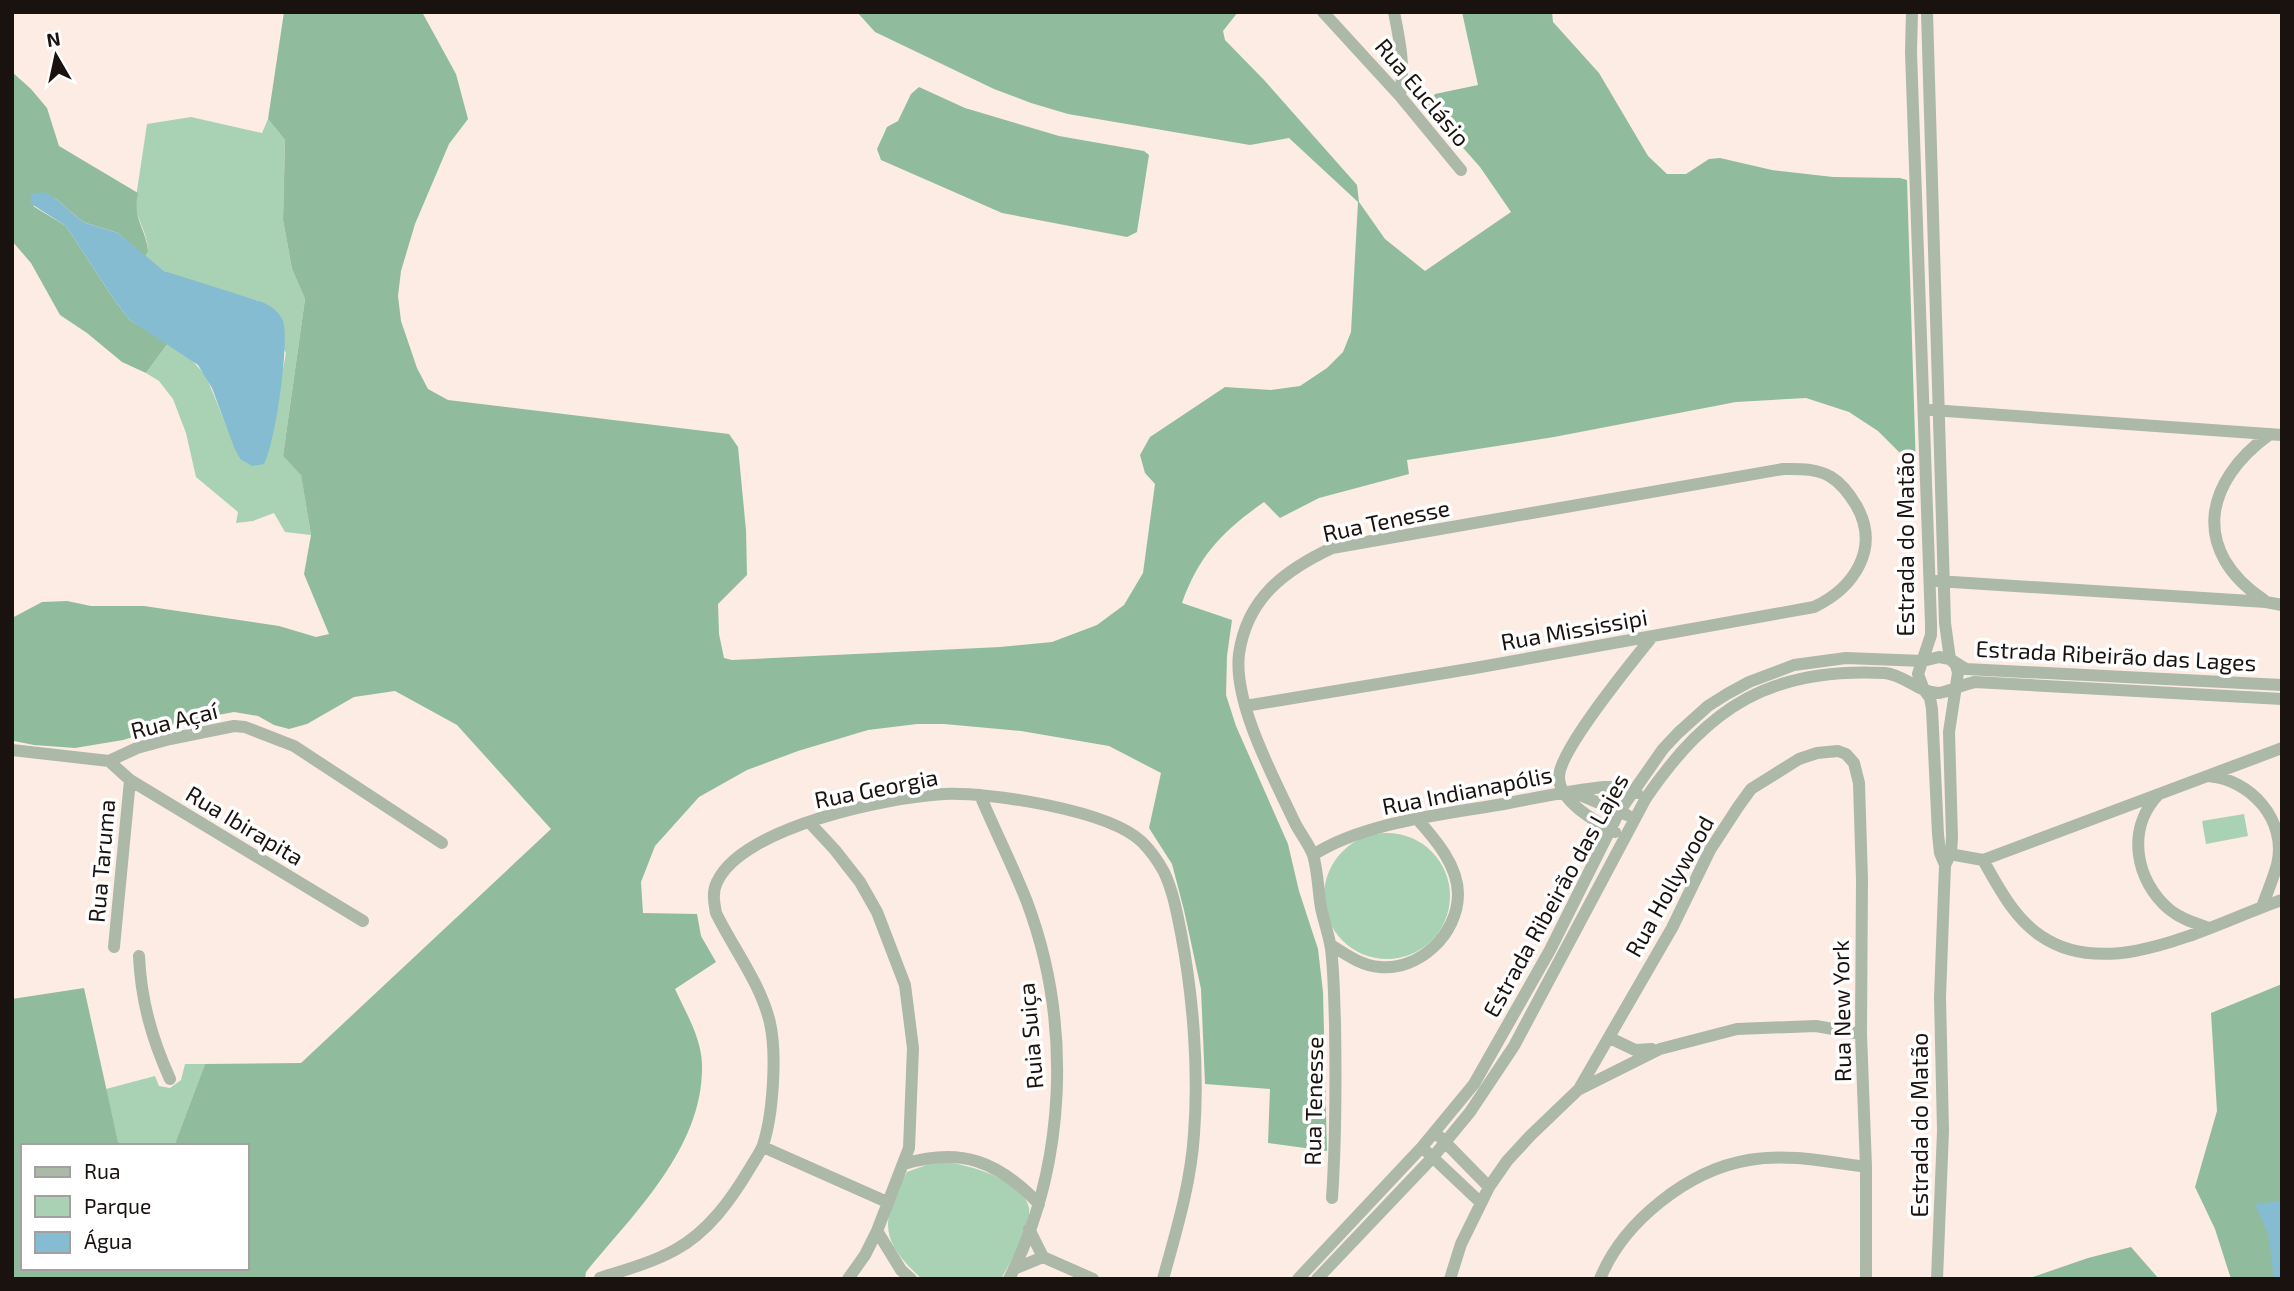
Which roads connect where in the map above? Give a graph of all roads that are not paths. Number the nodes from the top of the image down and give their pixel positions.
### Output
1 (1323, 12) edge
2 (1394, 12) edge
3 (1912, 12) edge
4 (1927, 12) edge
5 (1400, 96) junction
6 (1461, 170) dead end
7 (1925, 409) junction
8 (1940, 410) junction
9 (2276, 435) edge
10 (1866, 532) joint
11 (1929, 580) junction
12 (1945, 581) junction
13 (2266, 602) junction
14 (2282, 605) edge
15 (1652, 636) junction
16 (1951, 659) junction
17 (1923, 662) junction
18 (2282, 685) edge
19 (1955, 686) junction
20 (1924, 690) junction
21 (2282, 699) edge
22 (1245, 706) junction
23 (2282, 748) edge
24 (12, 750) edge
25 (1838, 751) joint
26 (109, 761) junction
27 (2204, 776) junction
28 (130, 780) junction
29 (1633, 790) junction
30 (1569, 792) junction
31 (2161, 792) junction
32 (980, 795) junction
33 (1646, 798) junction
34 (1619, 812) junction
35 (1634, 819) junction
36 (1418, 820) junction
37 (809, 822) junction
38 (1611, 829) junction
39 (1624, 836) junction
40 (442, 842) dead end
41 (1313, 855) junction
42 (1945, 857) junction
43 (1983, 860) junction
44 (2282, 900) edge
45 (2262, 906) junction
46 (363, 921) dead end
47 (2209, 928) junction
48 (1331, 946) junction
49 (114, 947) dead end
50 (139, 957) dead end
51 (1861, 1034) junction
52 (1610, 1038) junction
53 (1660, 1049) junction
54 (170, 1079) dead end
55 (1579, 1089) junction
56 (1434, 1133) junction
57 (1446, 1142) junction
58 (763, 1146) junction
59 (1422, 1147) junction
60 (1433, 1157) junction
61 (904, 1164) junction
62 (1866, 1167) junction
63 (1489, 1186) junction
64 (1332, 1198) dead end
65 (887, 1202) junction
66 (1480, 1202) junction
67 (1039, 1203) junction
68 (1028, 1229) junction
69 (877, 1231) junction
70 (1043, 1257) junction
71 (1011, 1274) edge
72 (600, 1278) edge
73 (848, 1279) edge
74 (911, 1279) edge
75 (1093, 1279) edge
76 (1163, 1279) edge
77 (1298, 1279) edge
78 (1317, 1279) edge
79 (1450, 1279) edge
80 (1600, 1279) edge
81 (1866, 1279) edge
82 (1937, 1279) edge

1 - 5 street, Rua Euclásio
2 - 5 street
3 - 7 street, Estrada do Matão
4 - 8 street, Estrada do Matão
5 - 6 street, Rua Euclásio
7 - 8 street
7 - 11 street, Estrada do Matão
8 - 9 street
8 - 12 street, Estrada do Matão
9 - 13 street
10 - 15 street, Rua Mississipi
10 - 22 street, Rua Tenesse
11 - 12 street
11 - 17 street, Estrada do Matão
12 - 13 street
12 - 16 street, Estrada do Matão
13 - 14 street
15 - 22 street, Rua Mississipi
15 - 30 street
16 - 17 street
16 - 18 street, Estrada Ribeirão das Lages
16 - 19 street
17 - 20 street, Estrada do Matão
17 - 29 street, Estrada Ribeirão das Lajes
19 - 20 street
19 - 21 street
19 - 42 street
20 - 33 street, Estrada Ribeirão das Lajes
20 - 42 street, Estrada do Matão
22 - 41 street, Rua Tenesse
23 - 27 street
24 - 26 street, Rua Açaí
25 - 51 street, Rua New York
25 - 52 street, Rua Hollywood
26 - 28 street, Rua Ibirapita
26 - 40 street, Rua Açaí
27 - 31 street
27 - 45 street
28 - 46 street, Rua Ibirapita
28 - 49 street, Rua Taruma
29 - 30 street, Rua Indianapólis
29 - 33 street
29 - 34 street, Estrada Ribeirão das Lajes
30 - 34 street
30 - 36 street, Rua Indianapólis
30 - 38 street
31 - 43 street
31 - 47 street
32 - 37 street, Rua Georgia
32 - 67 street, Ruia Suiça
32 - 76 street, Rua Georgia
33 - 35 street, Estrada Ribeirão das Lajes
34 - 35 street
34 - 38 street, Estrada Ribeirão das Lajes
35 - 39 street, Estrada Ribeirão das Lajes
36 - 41 street, Rua Indianapólis
36 - 48 street
37 - 58 street, Rua Georgia
37 - 61 street
38 - 39 street
38 - 56 street, Estrada Ribeirão das Lajes
39 - 57 street, Estrada Ribeirão das Lajes
41 - 48 street, Rua Tenesse
42 - 43 street
42 - 82 street, Estrada do Matão
43 - 47 street
44 - 45 street
45 - 47 street
48 - 64 street, Rua Tenesse
50 - 54 street
51 - 53 street, Rua Hollywood
51 - 62 street, Rua New York
52 - 53 street
52 - 55 street, Rua Hollywood
53 - 55 street, Rua Hollywood
55 - 63 street, Rua Hollywood
56 - 57 street
56 - 59 street, Estrada Ribeirão das Lajes
57 - 60 street, Estrada Ribeirão das Lajes
57 - 63 street
58 - 65 street
58 - 72 street, Rua Georgia
59 - 60 street
59 - 77 street, Estrada Ribeirão das Lajes
60 - 66 street
60 - 78 street, Estrada Ribeirão das Lajes
61 - 65 street
61 - 67 street
62 - 80 street
62 - 81 street, Rua New York
63 - 66 street, Rua Hollywood
65 - 69 street
66 - 79 street, Rua Hollywood
67 - 68 street, Ruia Suiça
68 - 70 street
68 - 71 street, Ruia Suiça
69 - 73 street
69 - 74 street
70 - 71 street
70 - 75 street

